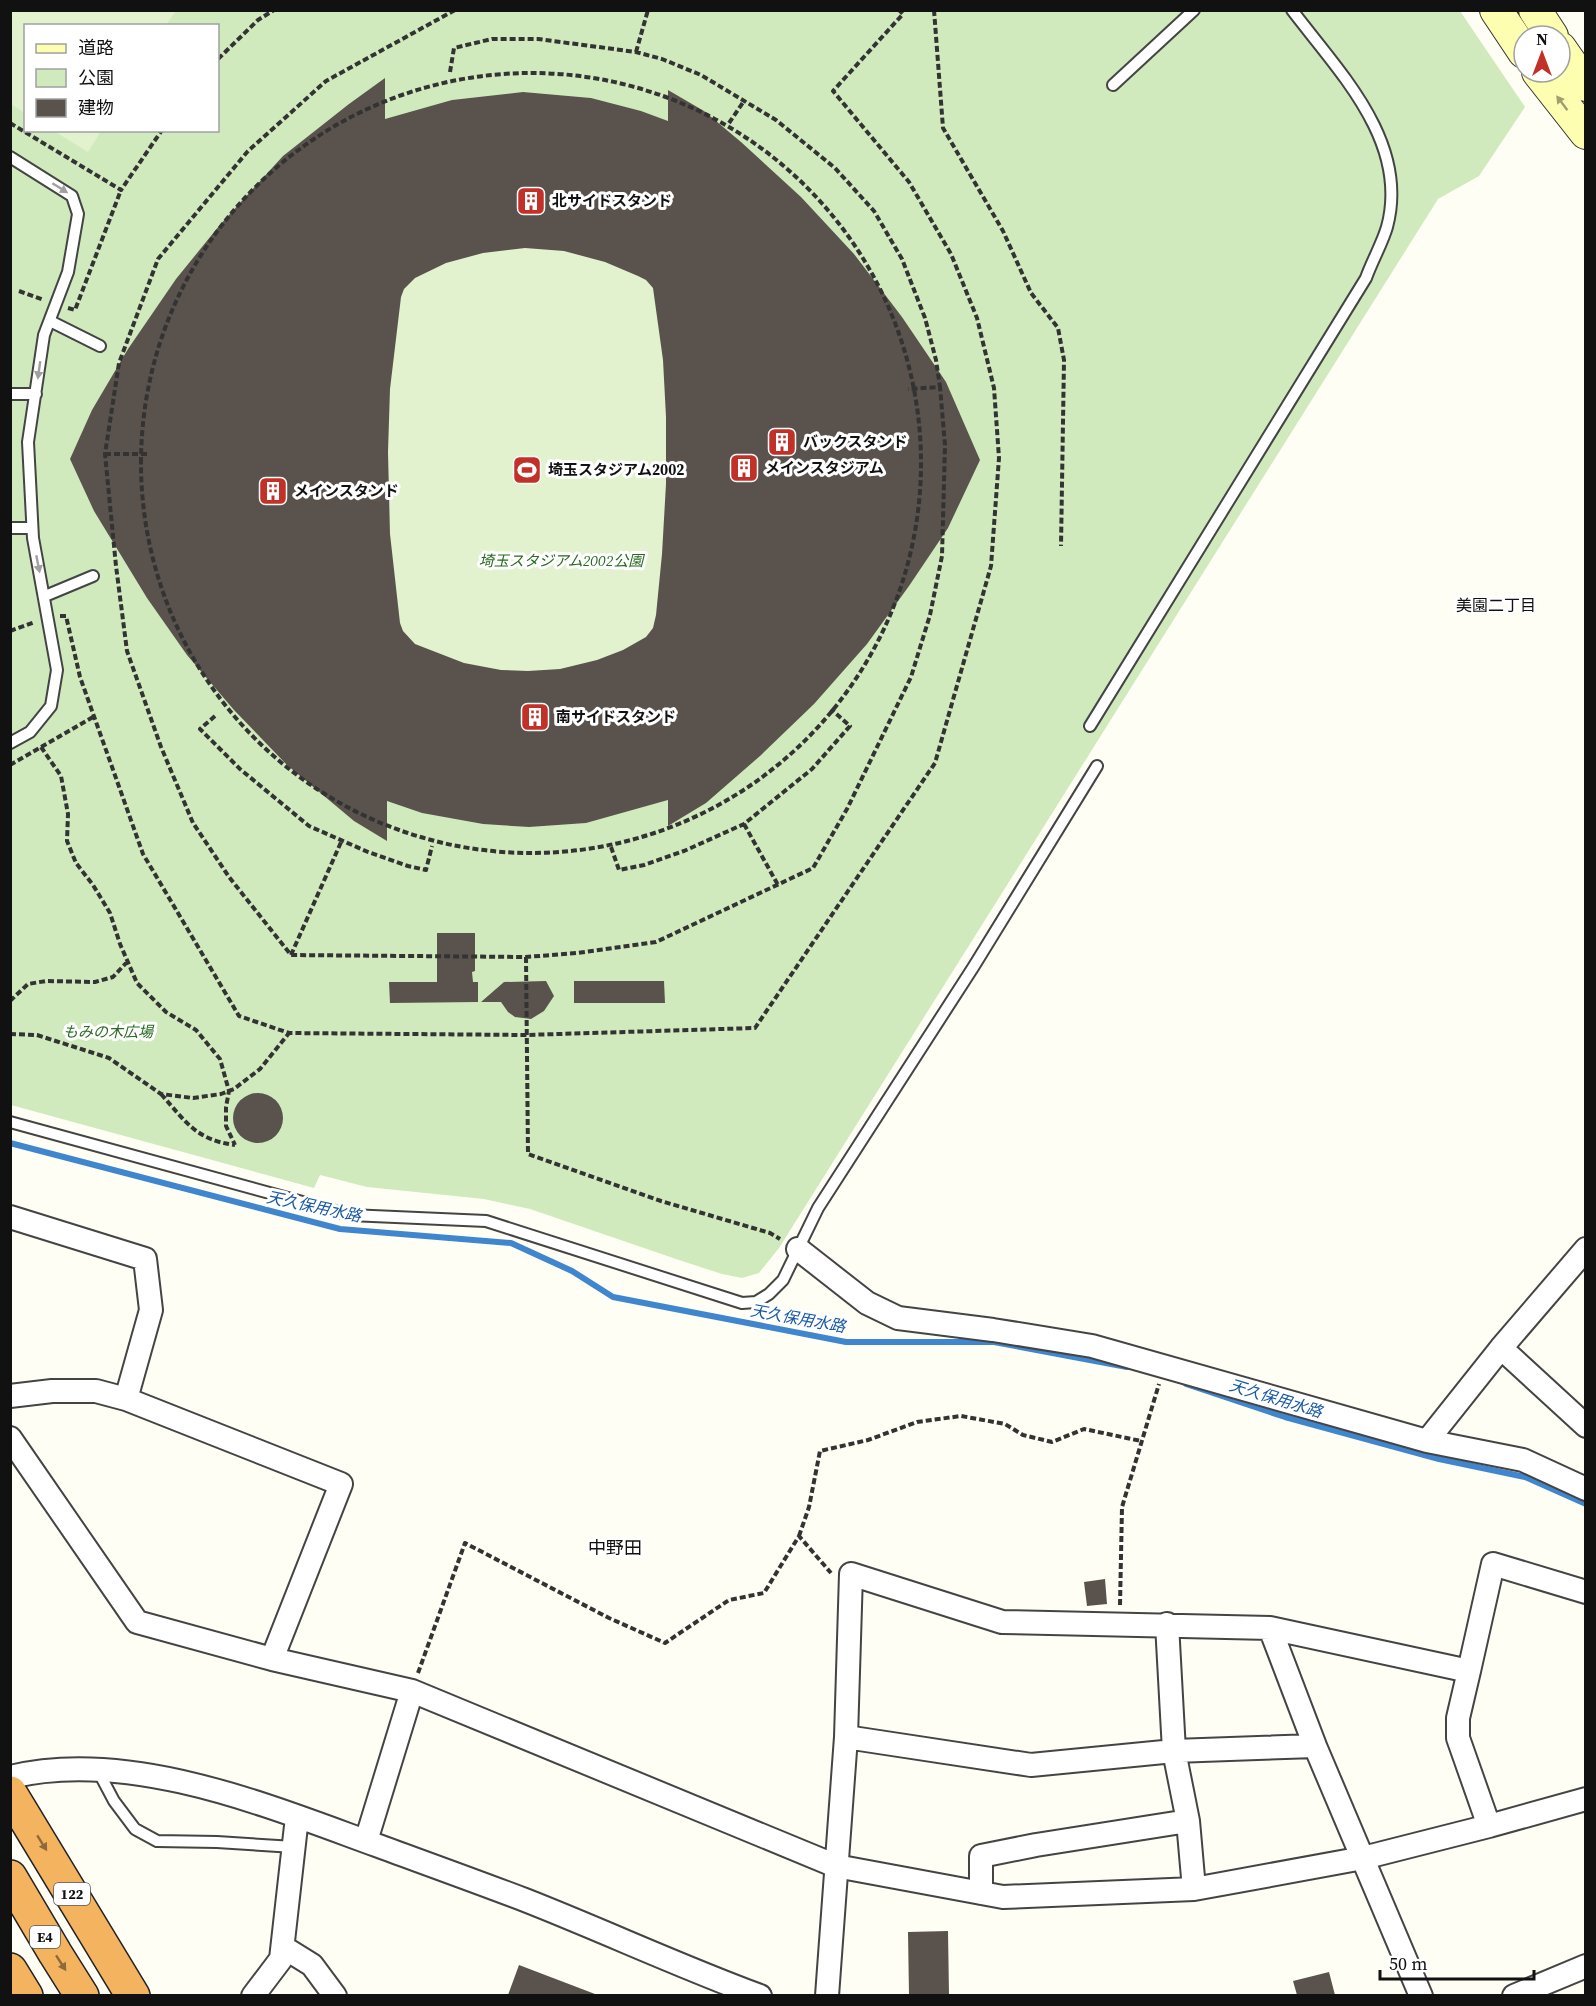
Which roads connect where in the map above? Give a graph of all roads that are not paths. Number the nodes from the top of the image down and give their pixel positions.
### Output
1 (1194, 10) edge
2 (1292, 10) edge
3 (1496, 10) edge
4 (1535, 10) edge
5 (1544, 24) edge
6 (1512, 34) edge
7 (1572, 65) edge
8 (1547, 84) edge
9 (1113, 85) dead end
10 (1586, 85) edge
11 (1586, 134) edge
12 (10, 157) edge
13 (50, 321) junction
14 (100, 346) dead end
15 (10, 394) edge
16 (36, 394) junction
17 (10, 528) edge
18 (32, 528) junction
19 (93, 576) dead end
20 (45, 596) junction
21 (1090, 726) dead end
22 (10, 743) edge
23 (1097, 766) dead end
24 (10, 1122) edge
25 (10, 1217) edge
26 (798, 1249) junction
27 (1586, 1249) edge
28 (1501, 1348) junction
29 (10, 1396) edge
30 (126, 1399) junction
31 (1586, 1426) edge
32 (10, 1437) edge
33 (1427, 1441) junction
34 (1586, 1489) edge
35 (1586, 1592) edge
36 (1167, 1624) junction
37 (1270, 1628) junction
38 (272, 1659) junction
39 (1469, 1671) junction
40 (412, 1691) junction
41 (846, 1737) junction
42 (1315, 1746) junction
43 (1174, 1751) junction
44 (97, 1769) junction
45 (16, 1781) edge
46 (1586, 1799) edge
47 (297, 1816) junction
48 (1188, 1821) junction
49 (1489, 1826) junction
50 (366, 1842) junction
51 (294, 1847) junction
52 (1363, 1858) junction
53 (836, 1866) junction
54 (10, 1877) edge
55 (1194, 1889) junction
56 (981, 1893) junction
57 (283, 1947) junction
58 (1586, 1966) edge
59 (10, 1970) edge
60 (26, 1995) edge
61 (82, 1995) edge
62 (133, 1995) edge
63 (254, 1995) edge
64 (335, 1995) edge
65 (760, 1995) edge
66 (827, 1995) edge
67 (1421, 1995) edge
68 (1514, 1995) edge

1 - 9 lane
2 - 21 lane
3 - 6 street
4 - 5 street
7 - 10 street
11 -> 8 street
12 -> 13 lane
13 - 14 lane
13 -> 16 lane
15 - 16 lane
16 - 18 lane
17 - 18 lane
18 -> 20 lane
19 - 20 lane
20 - 22 lane
23 - 26 lane
24 - 26 lane
25 - 30 street
26 - 33 street
27 - 28 street
28 - 31 street
28 - 33 street
29 - 30 street
30 - 38 street
32 - 38 street
33 - 34 street
35 - 39 street
36 - 37 street
36 - 41 street
36 - 43 street
37 - 39 street
37 - 42 street
38 - 40 street
39 - 49 street
40 - 50 street
40 - 53 street
41 - 43 street
41 - 53 street
42 - 43 street
42 - 52 street
43 - 48 street
44 - 45 street
44 - 47 street
44 - 51 lane
45 -> 62 highway, 122
46 - 49 street
47 - 50 street
47 - 51 street
48 - 55 street
48 - 56 street
49 - 52 street
50 - 65 street
51 - 57 street
52 - 55 street
52 - 67 street
53 - 56 street
53 - 66 street
54 -> 61 highway, E4
55 - 56 street
57 - 63 street
57 - 64 street
58 - 68 street
59 - 60 highway

